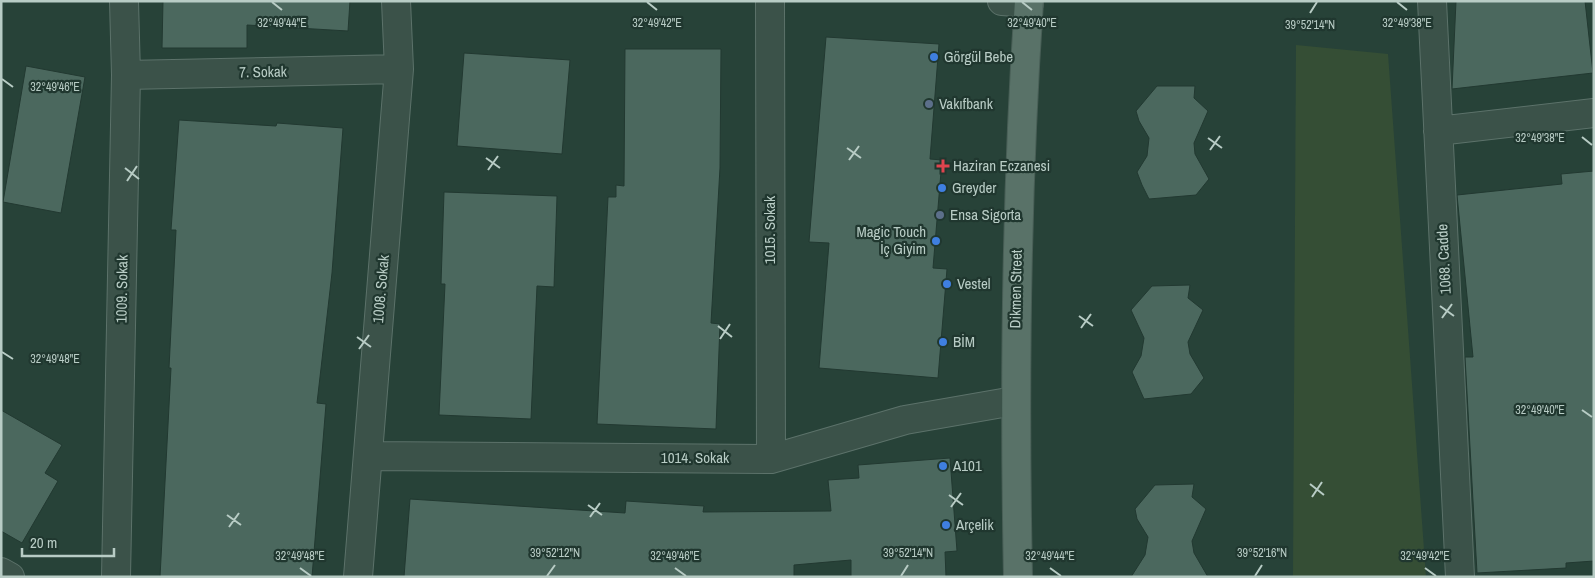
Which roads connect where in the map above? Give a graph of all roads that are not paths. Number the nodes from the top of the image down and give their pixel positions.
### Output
1 (124, 1) edge
2 (396, 1) edge
3 (770, 1) edge
4 (1432, 1) edge
5 (1020, 2) edge
6 (399, 69) junction
7 (126, 74) junction
8 (1594, 113) edge
9 (1438, 131) junction
10 (1014, 401) junction
11 (368, 456) junction
12 (771, 459) junction
13 (1, 572) edge
14 (10, 577) edge
15 (116, 577) edge
16 (358, 577) edge
17 (1018, 577) edge
18 (1460, 577) edge

1 - 7 street, 1009. Sokak
2 - 6 street, 1008. Sokak
3 - 12 street, 1015. Sokak
4 - 9 street, 1068. Cadde
5 - 10 main road, Dikmen Street
6 - 7 street, 7. Sokak
6 - 11 street, 1008. Sokak
7 - 15 street, 1009. Sokak
8 - 9 street
9 - 18 street, 1068. Cadde
10 - 12 street, 1014. Sokak
10 - 17 main road, Dikmen Street
11 - 12 street, 1014. Sokak
11 - 16 street, 1008. Sokak
13 - 14 street

